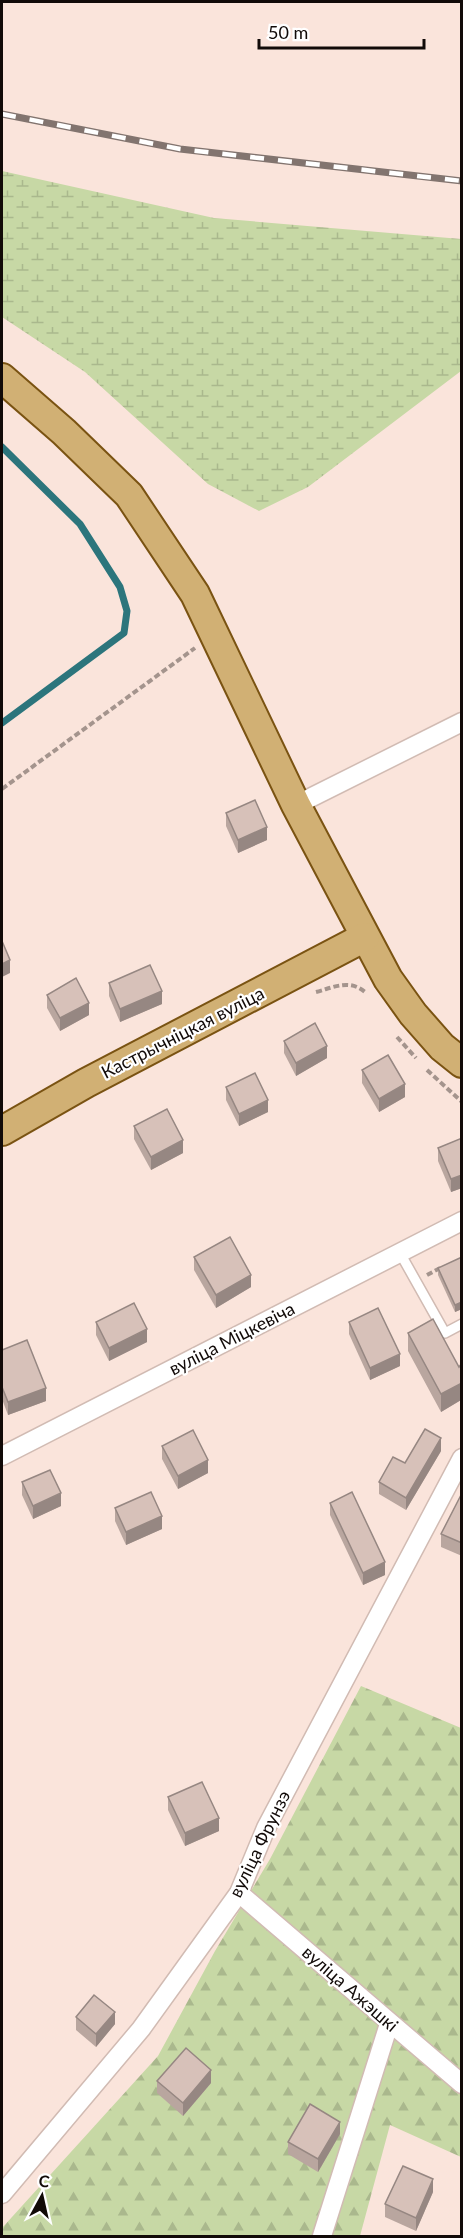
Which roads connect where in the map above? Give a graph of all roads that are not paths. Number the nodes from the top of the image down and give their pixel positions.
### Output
1 (2, 378) edge
2 (462, 722) edge
3 (296, 805) junction
4 (365, 937) junction
5 (462, 1063) edge
6 (2, 1131) edge
7 (462, 1221) edge
8 (400, 1253) junction
9 (462, 1324) edge
10 (2, 1456) edge
11 (462, 1458) edge
12 (239, 1893) junction
13 (389, 2024) junction
14 (462, 2084) edge
15 (2, 2194) edge
16 (322, 2236) edge

1 - 3 main road
2 - 3 street
3 - 4 main road
4 - 5 main road
4 - 6 main road, Кастрычніцкая вуліца
7 - 8 street, вуліца Міцкевіча
8 - 9 lane
8 - 10 street, вуліца Міцкевіча
11 - 12 street, вуліца Фрунзэ
12 - 13 street, вуліца Ажэшкі
12 - 15 street, вуліца Фрунзэ
13 - 14 street, вуліца Ажэшкі
13 - 16 street

